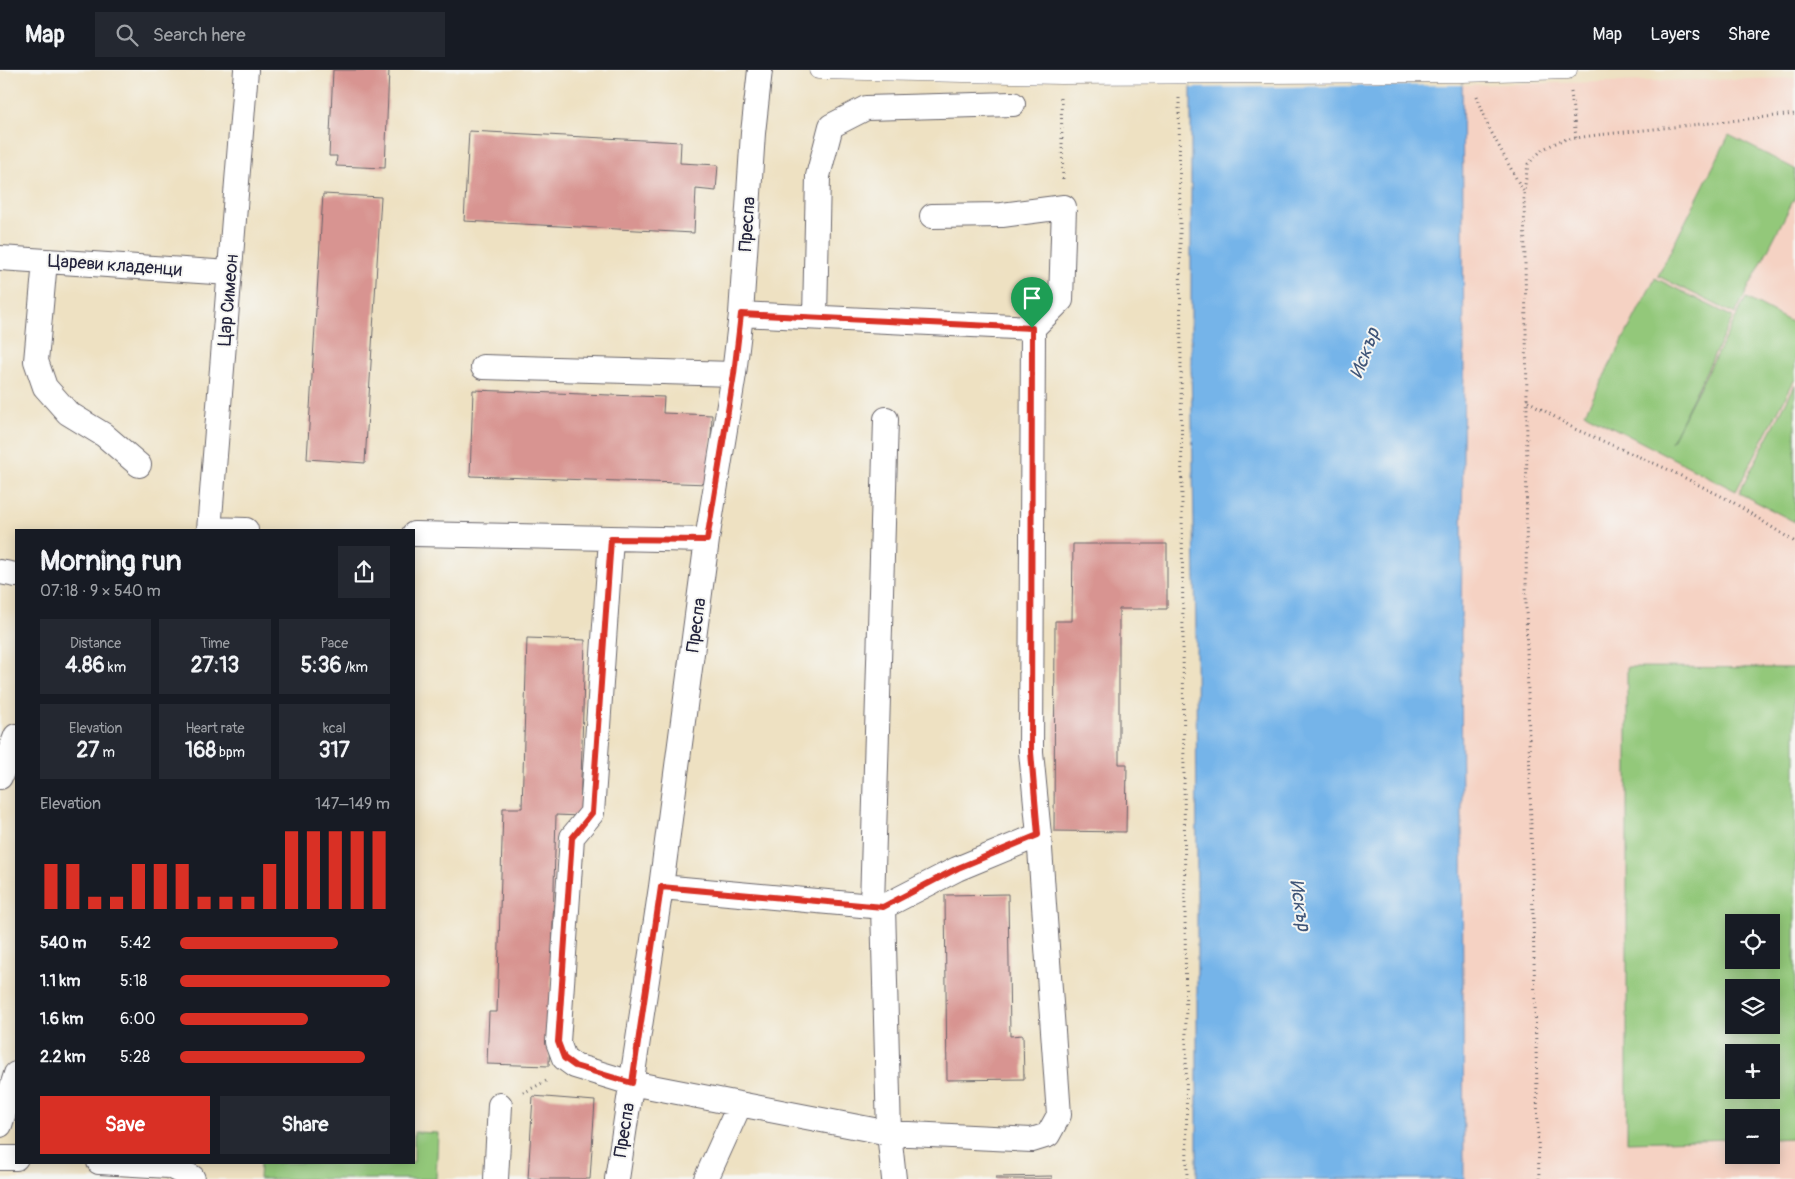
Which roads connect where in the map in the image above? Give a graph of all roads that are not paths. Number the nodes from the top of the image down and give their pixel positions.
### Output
1 (246, 70) edge
2 (760, 70) edge
3 (818, 70) edge
4 (1568, 70) edge
5 (1013, 104) dead end
6 (932, 216) dead end
7 (0, 258) edge
8 (45, 261) junction
9 (230, 273) junction
10 (741, 314) junction
11 (815, 317) junction
12 (1032, 328) junction
13 (483, 367) dead end
14 (734, 374) junction
15 (886, 419) dead end
16 (139, 465) dead end
17 (210, 529) edge
18 (415, 534) edge
19 (611, 539) junction
20 (707, 540) junction
21 (0, 572) edge
22 (15, 575) edge
23 (15, 739) edge
24 (0, 777) edge
25 (1038, 835) junction
26 (661, 887) junction
27 (877, 906) junction
28 (15, 1077) edge
29 (632, 1083) junction
30 (740, 1104) junction
31 (500, 1105) road end
32 (2, 1111) edge
33 (889, 1133) junction
34 (0, 1158) edge
35 (15, 1158) edge
36 (134, 1164) edge
37 (193, 1179) edge
38 (496, 1179) edge
39 (617, 1179) edge
40 (706, 1179) edge
41 (894, 1179) edge

1 - 9 street, Цар Симеон
2 - 10 street, Преспа
3 - 4 street
5 - 11 street
6 - 12 street
7 - 8 street, Цареви кладенци
8 - 9 street, Цареви кладенци
8 - 16 street
9 - 17 street, Цар Симеон
10 - 11 street
10 - 14 street, Преспа
11 - 12 street
12 - 25 street
13 - 14 street
14 - 20 street, Преспа
15 - 27 street
18 - 19 street
19 - 20 street
19 - 29 street
20 - 26 street, Преспа
21 - 22 street
23 - 24 street
25 - 27 street
25 - 33 street
26 - 27 street
26 - 29 street, Преспа
27 - 33 street
28 - 32 street
29 - 30 street
29 - 39 street, Преспа
30 - 33 street
30 - 40 street
31 - 38 street
33 - 41 street
34 - 35 street
36 - 37 street

